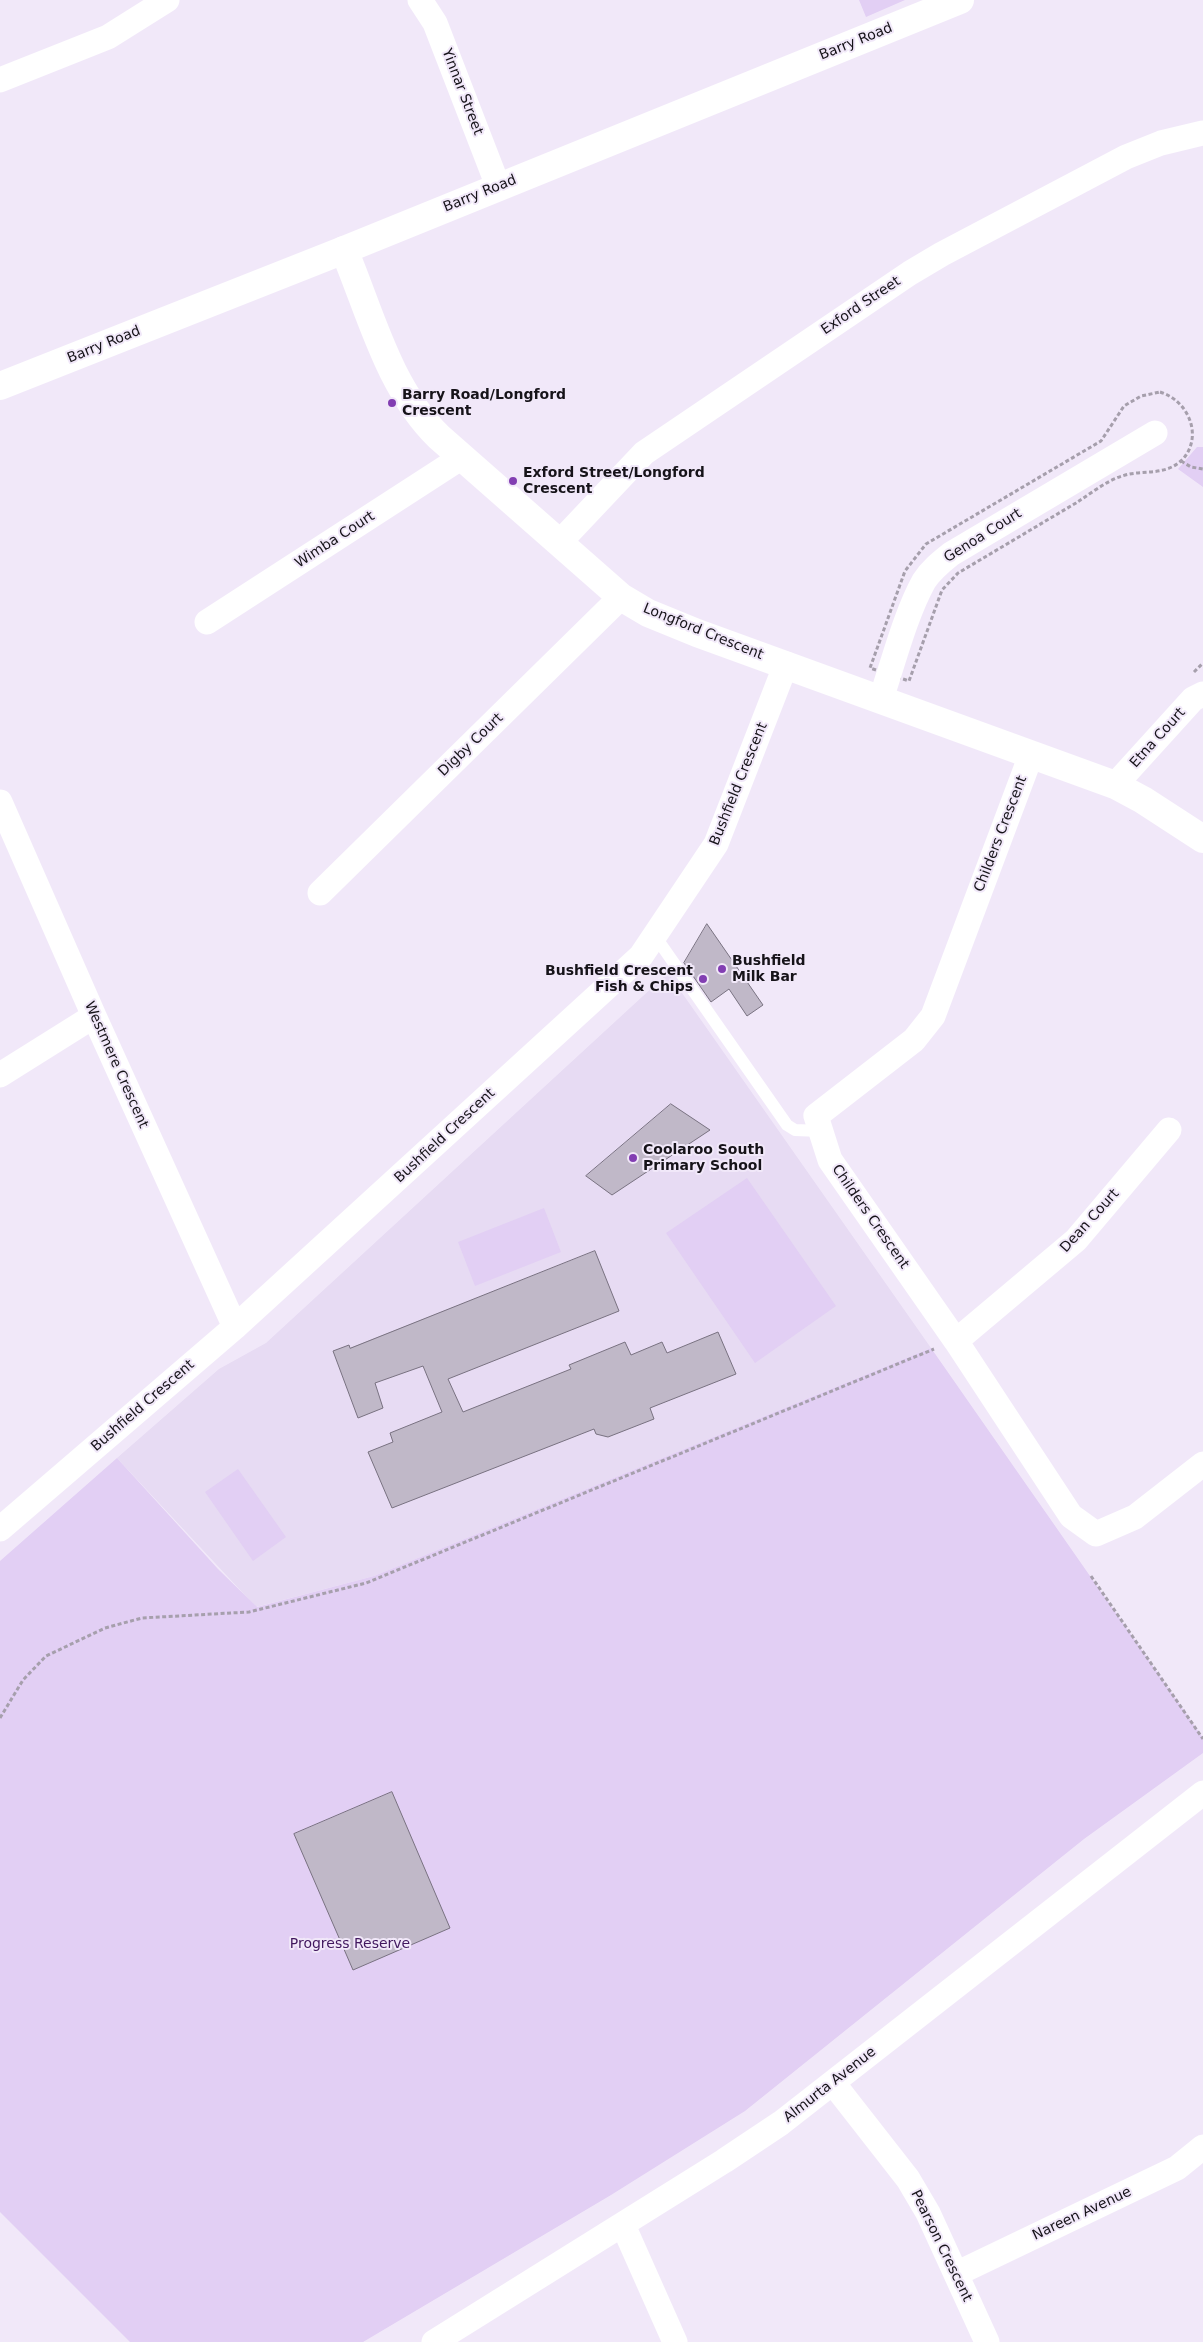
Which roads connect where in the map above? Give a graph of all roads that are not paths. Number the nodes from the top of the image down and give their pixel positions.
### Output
1 (167, 0) edge
2 (420, 0) edge
3 (960, 0) edge
4 (0, 80) edge
5 (1203, 133) edge
6 (498, 186) junction
7 (344, 250) junction
8 (0, 386) edge
9 (1155, 433) dead end
10 (462, 457) junction
11 (559, 543) junction
12 (622, 597) junction
13 (207, 622) dead end
14 (786, 664) junction
15 (1203, 694) edge
16 (881, 699) junction
17 (1031, 755) junction
18 (1115, 785) junction
19 (0, 802) edge
20 (1203, 839) edge
21 (320, 893) dead end
22 (655, 936) junction
23 (94, 1016) junction
24 (0, 1075) edge
25 (1168, 1130) dead end
26 (821, 1131) junction
27 (235, 1327) junction
28 (956, 1341) junction
29 (1203, 1464) edge
30 (0, 1529) edge
31 (1203, 1793) edge
32 (833, 2083) junction
33 (1203, 2147) edge
34 (623, 2225) junction
35 (956, 2274) junction
36 (434, 2342) edge
37 (675, 2342) edge
38 (987, 2342) edge

1 - 4 street
2 - 6 street, Yinnar Street
3 - 6 street, Barry Road
5 - 11 street, Exford Street
6 - 7 street, Barry Road
7 - 8 street, Barry Road
7 - 10 street, Longford Crescent
9 - 16 street, Genoa Court
10 - 11 street, Longford Crescent
10 - 13 street, Wimba Court
11 - 12 street, Longford Crescent
12 - 14 street, Longford Crescent
12 - 21 street, Digby Court
14 - 16 street, Longford Crescent
14 - 22 street, Bushfield Crescent
15 - 18 street, Etna Court
16 - 17 street, Longford Crescent
17 - 18 street, Longford Crescent
17 - 26 street, Childers Crescent
18 - 20 street, Longford Crescent
19 - 23 street, Westmere Crescent
22 - 26 lane
22 - 27 street, Bushfield Crescent
23 - 24 street
23 - 27 street, Westmere Crescent
25 - 28 street, Dean Court
26 - 28 street, Childers Crescent
27 - 30 street, Bushfield Crescent
28 - 29 street, Childers Crescent
31 - 32 street, Almurta Avenue
32 - 34 street, Almurta Avenue
32 - 35 street, Pearson Crescent
33 - 35 street, Nareen Avenue
34 - 36 street, Almurta Avenue
34 - 37 street
35 - 38 street, Pearson Crescent

